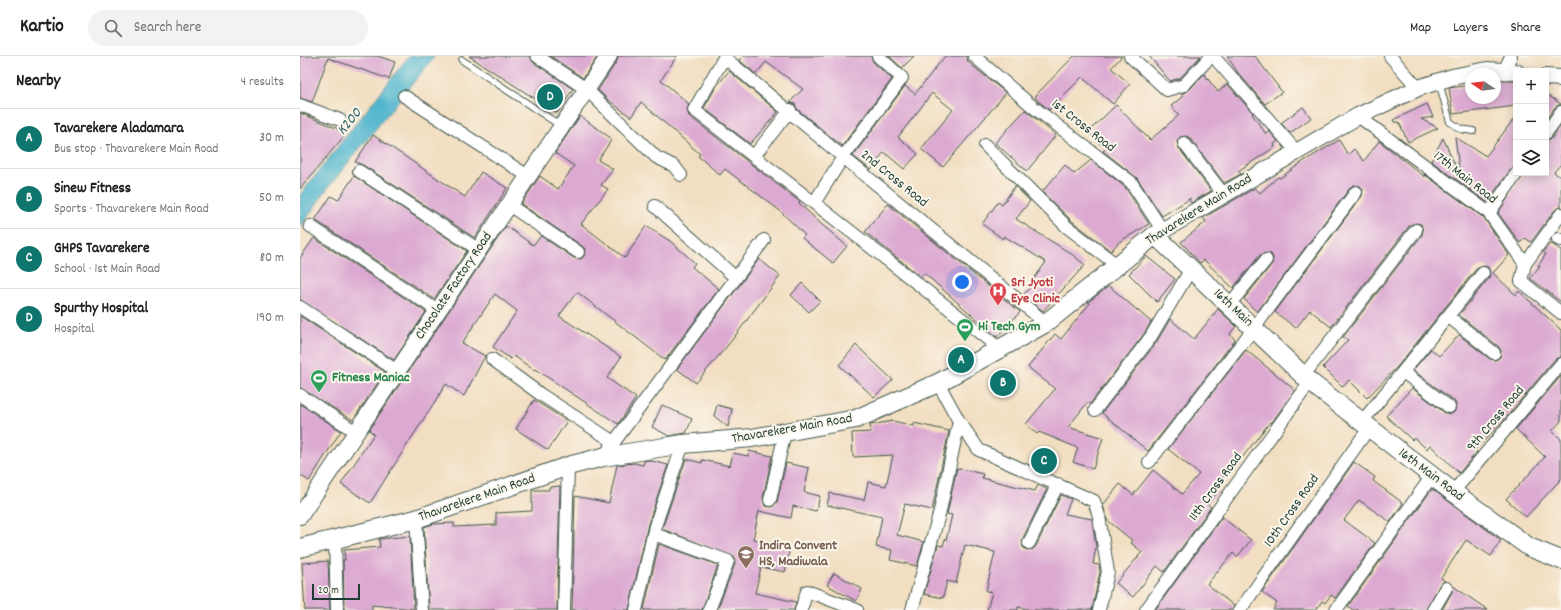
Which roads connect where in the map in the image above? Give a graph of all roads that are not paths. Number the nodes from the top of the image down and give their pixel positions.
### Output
1 (537, 56) edge
2 (608, 56) edge
3 (724, 56) edge
4 (878, 56) edge
5 (974, 56) edge
6 (1130, 56) edge
7 (1212, 56) edge
8 (1390, 56) edge
9 (1511, 56) edge
10 (462, 60) dead end
11 (1510, 72) edge
12 (1549, 77) edge
13 (1561, 78) edge
14 (1439, 82) junction
15 (1418, 88) junction
16 (586, 89) junction
17 (404, 96) dead end
18 (300, 105) edge
19 (790, 110) junction
20 (1561, 112) edge
21 (1358, 116) junction
22 (340, 120) dead end
23 (561, 126) junction
24 (1549, 129) edge
25 (1473, 131) dead end
26 (1184, 142) dead end
27 (985, 145) dead end
28 (1297, 152) junction
29 (754, 156) junction
30 (843, 157) junction
31 (360, 170) dead end
32 (681, 175) dead end
33 (528, 176) junction
34 (1516, 176) edge
35 (1356, 192) dead end
36 (1224, 195) junction
37 (814, 203) junction
38 (509, 205) junction
39 (655, 206) dead end
40 (1489, 213) junction
41 (1561, 214) edge
42 (310, 226) dead end
43 (1416, 230) dead end
44 (1159, 233) junction
45 (764, 240) dead end
46 (479, 250) junction
47 (578, 252) dead end
48 (1266, 260) dead end
49 (1525, 264) junction
50 (1118, 265) junction
51 (1191, 269) junction
52 (1483, 273) dead end
53 (736, 278) junction
54 (1230, 305) junction
55 (300, 308) edge
56 (438, 311) junction
57 (1561, 313) edge
58 (1448, 316) junction
59 (1046, 323) junction
60 (1254, 328) junction
61 (1000, 349) junction
62 (1494, 353) dead end
63 (492, 359) dead end
64 (1561, 364) edge
65 (397, 371) junction
66 (1403, 372) junction
67 (1307, 378) junction
68 (938, 383) junction
69 (300, 395) edge
70 (1449, 407) dead end
71 (1095, 410) dead end
72 (959, 421) junction
73 (1365, 426) junction
74 (356, 432) junction
75 (785, 432) junction
76 (614, 442) junction
77 (683, 444) junction
78 (603, 457) junction
79 (1149, 462) dead end
80 (568, 466) junction
81 (1432, 476) junction
82 (1058, 484) junction
83 (1453, 492) junction
84 (770, 500) dead end
85 (300, 516) edge
86 (416, 519) junction
87 (654, 534) junction
88 (335, 541) junction
89 (1028, 544) dead end
90 (300, 548) edge
91 (1560, 559) edge
92 (1446, 588) dead end
93 (1338, 609) edge
94 (337, 610) edge
95 (422, 610) edge
96 (564, 610) edge
97 (636, 610) edge
98 (709, 610) edge
99 (801, 610) edge
100 (857, 610) edge
101 (912, 610) edge
102 (1098, 610) edge
103 (1146, 610) edge
104 (1240, 610) edge
105 (1433, 610) edge

1 - 16 street
2 - 16 street, Chocolate Factory Road
3 - 19 street, 2nd Cross Road
3 - 29 street
4 - 30 street
5 - 44 street, 1st Cross Road
6 - 7 street
7 - 28 street
8 - 15 street
9 - 11 street
10 - 23 lane
11 - 14 street, Thavarekere Main Road
12 - 13 street
14 - 15 street, Thavarekere Main Road
14 - 25 lane
15 - 21 street, Thavarekere Main Road
16 - 23 street, Chocolate Factory Road
16 - 32 street
17 - 33 street
18 - 22 street
19 - 29 street
19 - 30 street, 2nd Cross Road
20 - 24 street
21 - 28 street, Thavarekere Main Road
21 - 40 street, 17th Main Road
23 - 33 street, Chocolate Factory Road
26 - 36 street
27 - 50 street
28 - 36 street, Thavarekere Main Road
29 - 37 street
30 - 37 street
30 - 59 street, 2nd Cross Road
31 - 46 street
33 - 38 street, Chocolate Factory Road
34 - 40 street
35 - 60 street
36 - 44 street, Thavarekere Main Road
37 - 61 street
38 - 46 street, Chocolate Factory Road
38 - 47 street
39 - 53 street
40 - 49 street, 17th Main Road
41 - 49 street
42 - 56 street
43 - 67 street, 11th Cross Road
44 - 50 main road, Thavarekere Main Road
44 - 51 main road, 16th Main
45 - 53 street
46 - 56 street, Chocolate Factory Road
48 - 54 street
49 - 57 street
50 - 59 main road, Thavarekere Main Road
51 - 54 main road, 16th Main
51 - 71 street
52 - 58 street, 10th Cross Road
53 - 76 street
54 - 60 main road, 16th Main
55 - 65 street
56 - 65 street, Chocolate Factory Road
58 - 62 street
58 - 66 street, 10th Cross Road
59 - 61 main road, Thavarekere Main Road
60 - 67 main road, 16th Main
60 - 79 street
61 - 68 main road, Thavarekere Main Road
63 - 76 street
64 - 83 street, 9th Cross Road
65 - 74 street, Chocolate Factory Road
66 - 70 street
66 - 73 street, 10th Cross Road
67 - 73 main road, 16th Main Road
67 - 103 street, 11th Cross Road
68 - 72 street
68 - 75 main road, Thavarekere Main Road
69 - 74 street
72 - 82 street
72 - 101 street
73 - 81 main road, 16th Main Road
73 - 104 street, 10th Cross Road
74 - 85 street, Chocolate Factory Road
75 - 77 main road, Thavarekere Main Road
75 - 84 street
76 - 78 street
77 - 78 main road, Thavarekere Main Road
77 - 87 street
78 - 80 main road, Thavarekere Main Road
80 - 86 main road, Thavarekere Main Road
80 - 96 street
81 - 83 main road, 16th Main Road
81 - 93 street
82 - 89 street
82 - 102 street
83 - 91 main road, 16th Main Road
86 - 88 main road, Thavarekere Main Road
86 - 95 street
87 - 97 street
87 - 98 street
88 - 90 main road, Thavarekere Main Road
88 - 94 street
92 - 105 street
99 - 100 street

